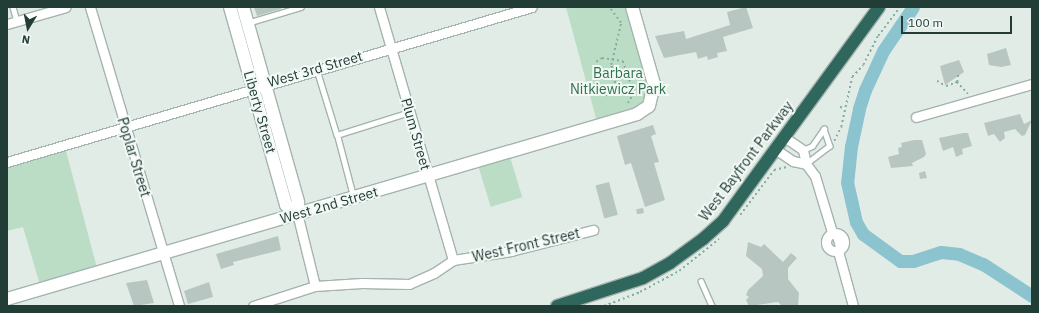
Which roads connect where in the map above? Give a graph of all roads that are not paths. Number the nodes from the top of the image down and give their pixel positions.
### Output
1 (13, 7) edge
2 (66, 7) edge
3 (90, 7) edge
4 (230, 7) edge
5 (243, 7) edge
6 (301, 7) edge
7 (379, 7) edge
8 (532, 7) edge
9 (632, 7) edge
10 (879, 7) edge
11 (17, 21) junction
12 (247, 23) junction
13 (7, 24) edge
14 (391, 47) junction
15 (317, 69) junction
16 (1032, 84) edge
17 (259, 86) junction
18 (410, 112) junction
19 (916, 117) dead end
20 (125, 127) junction
21 (337, 135) junction
22 (784, 137) junction
23 (775, 148) junction
24 (806, 149) junction
25 (816, 156) junction
26 (7, 162) edge
27 (806, 164) junction
28 (428, 176) junction
29 (354, 197) junction
30 (296, 213) junction
31 (593, 230) dead end
32 (162, 253) junction
33 (453, 260) junction
34 (701, 281) dead end
35 (315, 286) junction
36 (7, 299) edge
37 (562, 305) edge
38 (179, 306) edge
39 (253, 306) edge
40 (712, 306) edge
41 (853, 306) edge

1 - 11 lane
2 - 11 street
3 - 20 street, Poplar Street
4 - 17 street, Liberty Street
5 - 12 street, Liberty Street
6 - 12 lane
7 - 14 street, Plum Street
8 - 14 street, West 3rd Street
9 - 28 street, West 2nd Street
10 - 22 highway, West Bayfront Parkway
11 - 13 street
12 - 17 street, Liberty Street
14 - 15 street, West 3rd Street
14 - 18 street, Plum Street
15 - 17 street, West 3rd Street
15 - 21 lane
16 - 19 street
17 - 20 street, West 3rd Street
17 - 30 street, Liberty Street
18 - 21 lane
18 - 28 street, Plum Street
20 - 26 street, West 3rd Street
20 - 32 street, Poplar Street
21 - 29 lane
22 - 23 highway, West Bayfront Parkway
22 - 24 street
23 - 27 street
23 - 37 highway, West Bayfront Parkway
24 - 25 lane
24 - 25 lane
24 - 27 street
25 - 27 lane
27 - 41 street
28 - 29 street, West 2nd Street
28 - 33 street, Plum Street
29 - 30 street, West 2nd Street
30 - 32 street, West 2nd Street
30 - 35 street, Liberty Street
31 - 33 street, West Front Street
32 - 36 street, West 2nd Street
32 - 38 street, Poplar Street
33 - 35 street, West Front Street
34 - 40 lane
35 - 39 street, West Front Street

